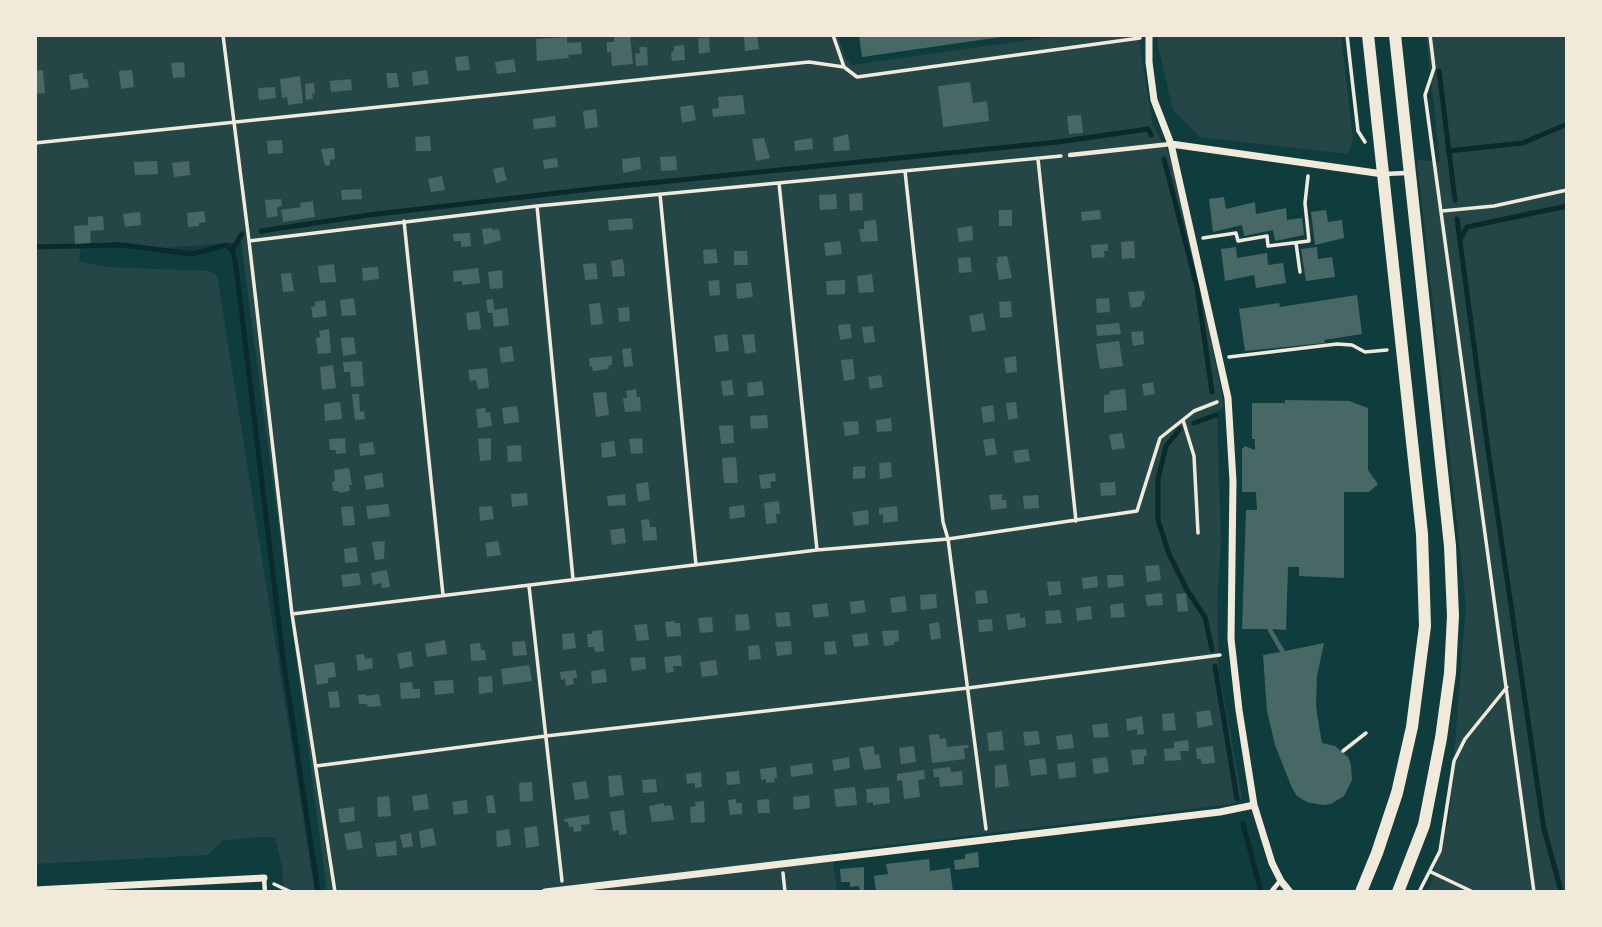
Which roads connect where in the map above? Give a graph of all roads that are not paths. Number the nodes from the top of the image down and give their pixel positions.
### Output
1 (1368, 35) edge
2 (1395, 35) edge
3 (1149, 36) edge
4 (1171, 144) junction
5 (1070, 155) road end
6 (1411, 173) junction
7 (1383, 174) junction
8 (1254, 805) junction
9 (264, 878) joint
10 (1281, 881) junction
11 (35, 890) edge
12 (265, 892) edge
13 (545, 892) edge
14 (1271, 892) edge
15 (1290, 892) edge
16 (1361, 892) edge
17 (1398, 892) edge

1 - 7 main road
2 - 6 main road
3 - 4 street
4 - 5 lane
4 - 7 street
4 - 8 street
6 - 7 lane
6 - 17 main road
7 - 16 main road
8 - 10 street
8 - 13 street
9 - 11 street
9 - 12 lane
10 - 14 lane
10 - 15 street

